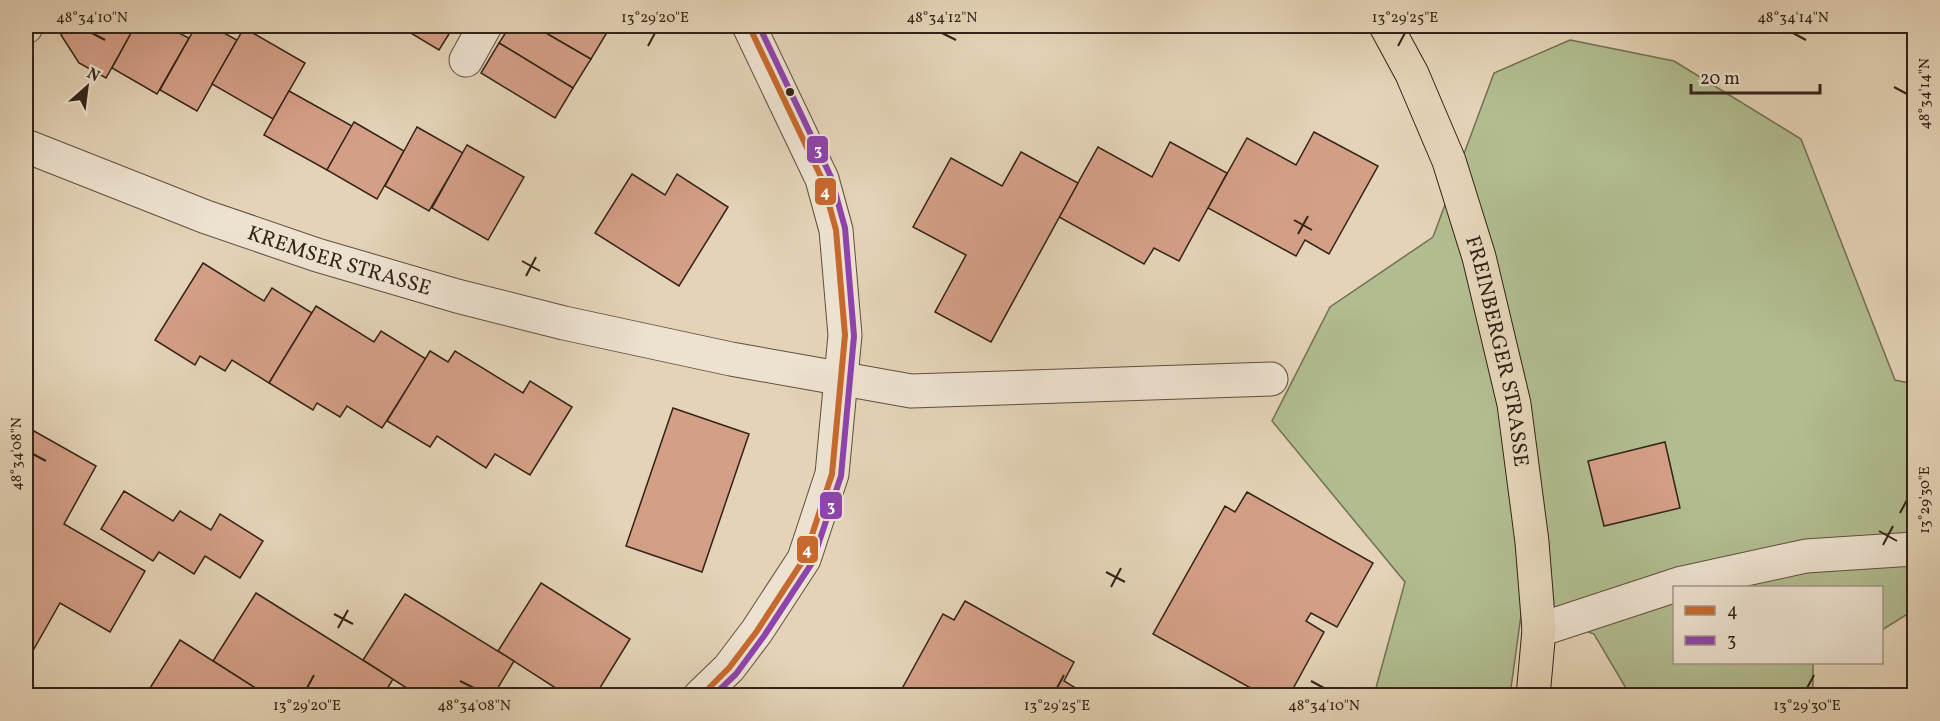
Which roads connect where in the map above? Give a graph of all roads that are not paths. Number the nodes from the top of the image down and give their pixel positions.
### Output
1 (485, 26) edge
2 (749, 26) edge
3 (1386, 26) edge
4 (466, 60) dead end
5 (26, 146) edge
6 (842, 379) junction
7 (1271, 379) dead end
8 (1914, 549) edge
9 (1539, 630) junction
10 (700, 696) edge
11 (1533, 696) edge

1 - 4 street
2 - 6 street
3 - 9 main road, FREINBERGER STRASSE
5 - 6 street, KREMSER STRASSE
6 - 7 street, KREMSER STRASSE
6 - 10 street
8 - 9 street
9 - 11 main road, FREINBERGER STRASSE

